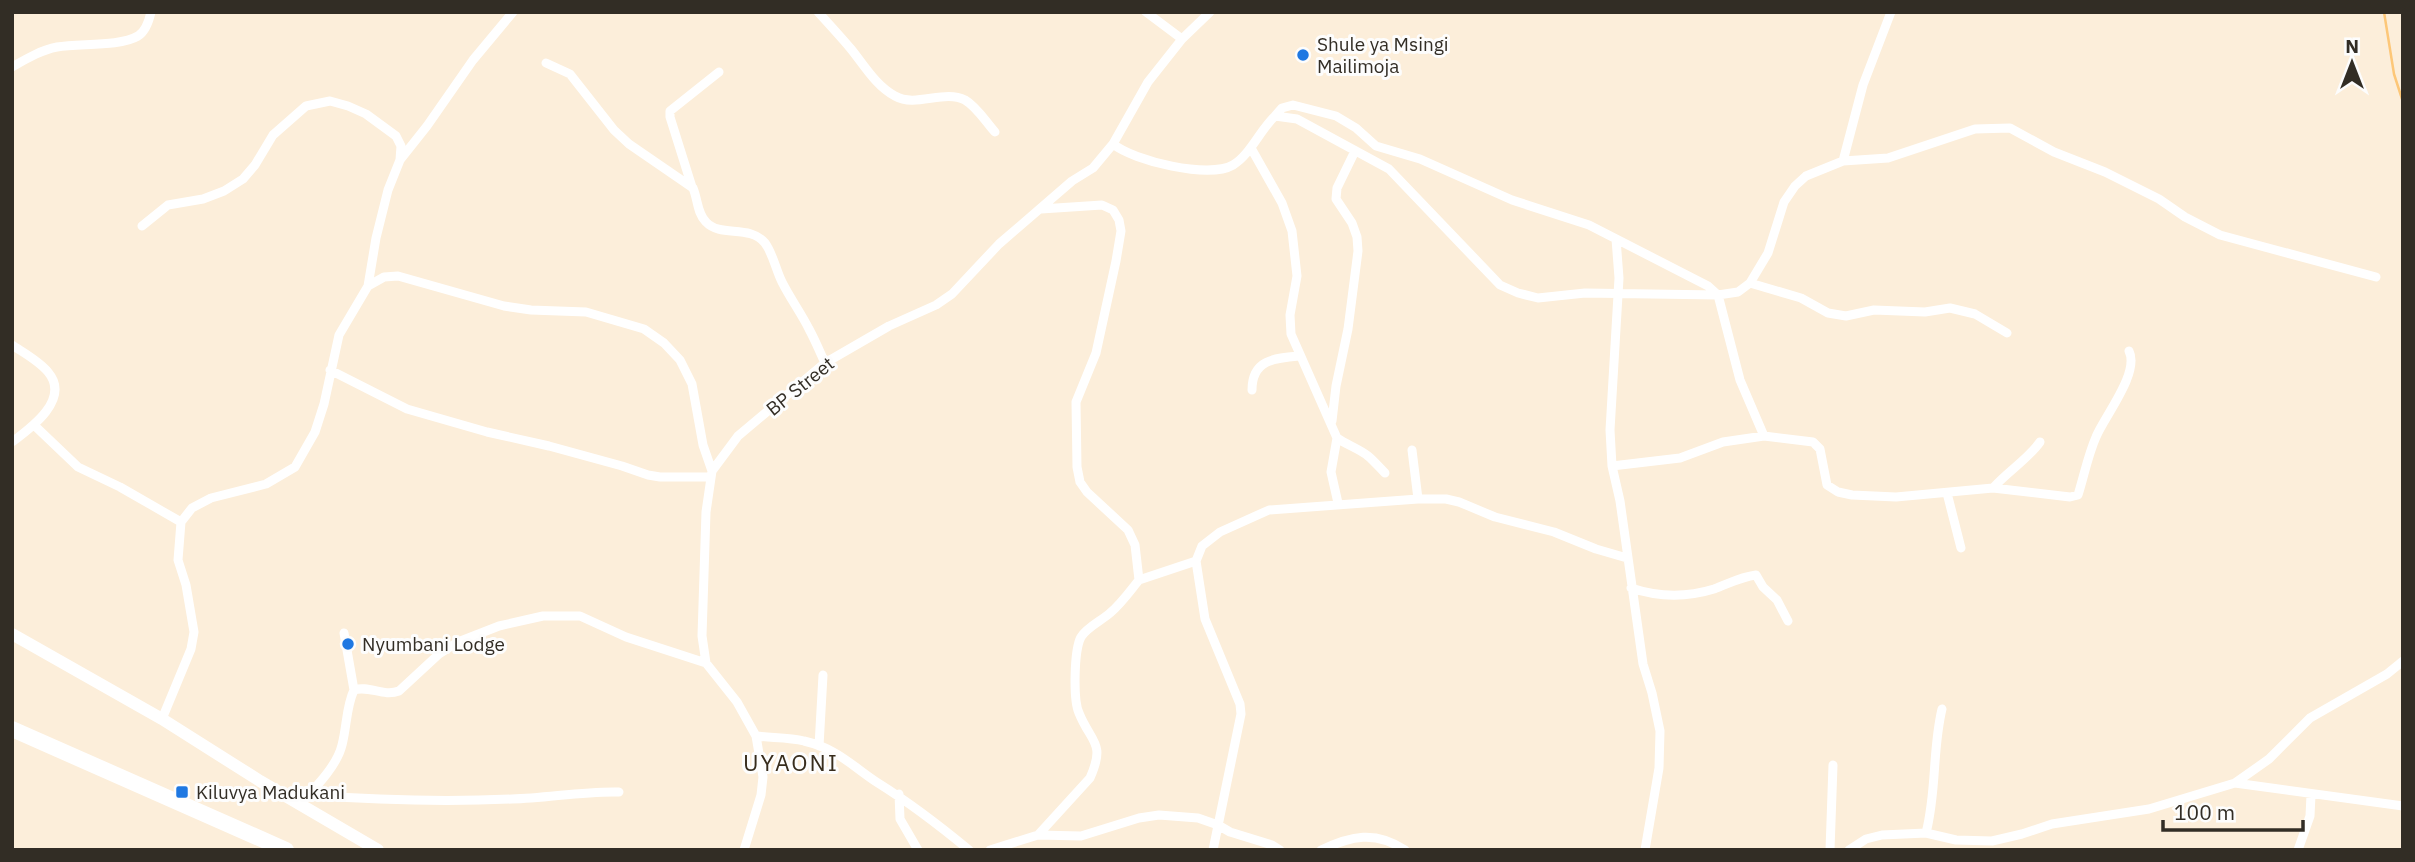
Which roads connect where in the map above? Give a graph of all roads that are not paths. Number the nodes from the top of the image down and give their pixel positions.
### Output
1 (151, 12) edge
2 (513, 12) edge
3 (818, 12) edge
4 (1146, 12) edge
5 (1210, 12) edge
6 (1891, 12) edge
7 (1182, 39) junction
8 (546, 63) dead end
9 (12, 67) edge
10 (719, 72) dead end
11 (1275, 116) junction
12 (995, 132) dead end
13 (1114, 144) junction
14 (1251, 148) junction
15 (1355, 151) junction
16 (400, 160) junction
17 (1843, 161) junction
18 (693, 188) junction
19 (1041, 209) junction
20 (142, 226) dead end
21 (1616, 239) junction
22 (2376, 277) dead end
23 (1750, 283) junction
24 (368, 286) junction
25 (1618, 293) junction
26 (1718, 295) junction
27 (2007, 333) dead end
28 (12, 345) edge
29 (2129, 351) dead end
30 (1299, 356) junction
31 (825, 363) junction
32 (330, 370) junction
33 (1252, 390) dead end
34 (1332, 423) junction
35 (34, 426) junction
36 (1764, 436) junction
37 (1338, 438) junction
38 (12, 442) edge
39 (2040, 442) dead end
40 (1412, 450) dead end
41 (1612, 466) junction
42 (1385, 472) dead end
43 (711, 474) junction
44 (1993, 488) junction
45 (1947, 493) junction
46 (1418, 499) junction
47 (1338, 503) junction
48 (181, 522) junction
49 (1961, 548) dead end
50 (1627, 558) junction
51 (1196, 561) junction
52 (1139, 580) junction
53 (1631, 588) junction
54 (1788, 621) dead end
55 (344, 633) dead end
56 (12, 634) edge
57 (2403, 661) edge
58 (706, 663) junction
59 (823, 675) dead end
60 (354, 690) junction
61 (1942, 709) dead end
62 (162, 719) junction
63 (12, 729) edge
64 (756, 736) junction
65 (819, 746) junction
66 (1833, 765) dead end
67 (2235, 783) junction
68 (619, 792) dead end
69 (899, 794) junction
70 (2311, 794) junction
71 (305, 799) junction
72 (2403, 806) edge
73 (1218, 825) junction
74 (1926, 833) junction
75 (1038, 835) junction
76 (1275, 848) edge
77 (286, 850) edge
78 (378, 850) edge
79 (744, 850) edge
80 (918, 850) edge
81 (969, 850) edge
82 (990, 850) edge
83 (1213, 850) edge
84 (1321, 850) edge
85 (1405, 850) edge
86 (1645, 850) edge
87 (1830, 850) edge
88 (1849, 850) edge
89 (2298, 850) edge

1 - 9 street
2 - 16 street
3 - 12 street
4 - 7 street
5 - 7 street, BP Street
6 - 17 street
7 - 13 street, BP Street
8 - 18 street
10 - 18 street
11 - 14 street
11 - 15 street
11 - 21 street
13 - 14 street
13 - 19 street, BP Street
14 - 30 street
15 - 25 street
15 - 34 street
16 - 20 street
16 - 24 street
17 - 22 street
17 - 23 street
18 - 31 street
19 - 31 street, BP Street
19 - 52 street
21 - 25 street
21 - 26 street
23 - 26 street
23 - 27 street
24 - 32 street
24 - 43 street
25 - 26 street
25 - 41 street
26 - 36 street
28 - 35 street
29 - 44 street
30 - 33 street
30 - 34 street
31 - 43 street, BP Street
32 - 43 street
32 - 48 street
34 - 37 street
35 - 38 street
35 - 48 street
36 - 41 street
36 - 45 street
37 - 42 street
37 - 47 street
39 - 44 street
40 - 46 street
41 - 50 street
43 - 58 street
44 - 45 street
45 - 49 street
46 - 47 street
46 - 50 street
47 - 51 street
48 - 62 street
50 - 53 street
51 - 52 street
51 - 73 street
52 - 75 street
53 - 54 street
53 - 86 street
55 - 60 street
56 - 62 street
57 - 67 street
58 - 60 street
58 - 64 street
59 - 65 street
60 - 71 street
61 - 74 street
62 - 71 street
63 - 77 highway
64 - 65 street
64 - 79 street
65 - 69 street
66 - 87 street
67 - 70 street
67 - 74 street
68 - 71 street
69 - 80 street
69 - 81 street
70 - 72 street
70 - 89 street
71 - 78 street
73 - 75 street
73 - 76 street
73 - 83 street
74 - 88 street
75 - 82 street
84 - 85 street

